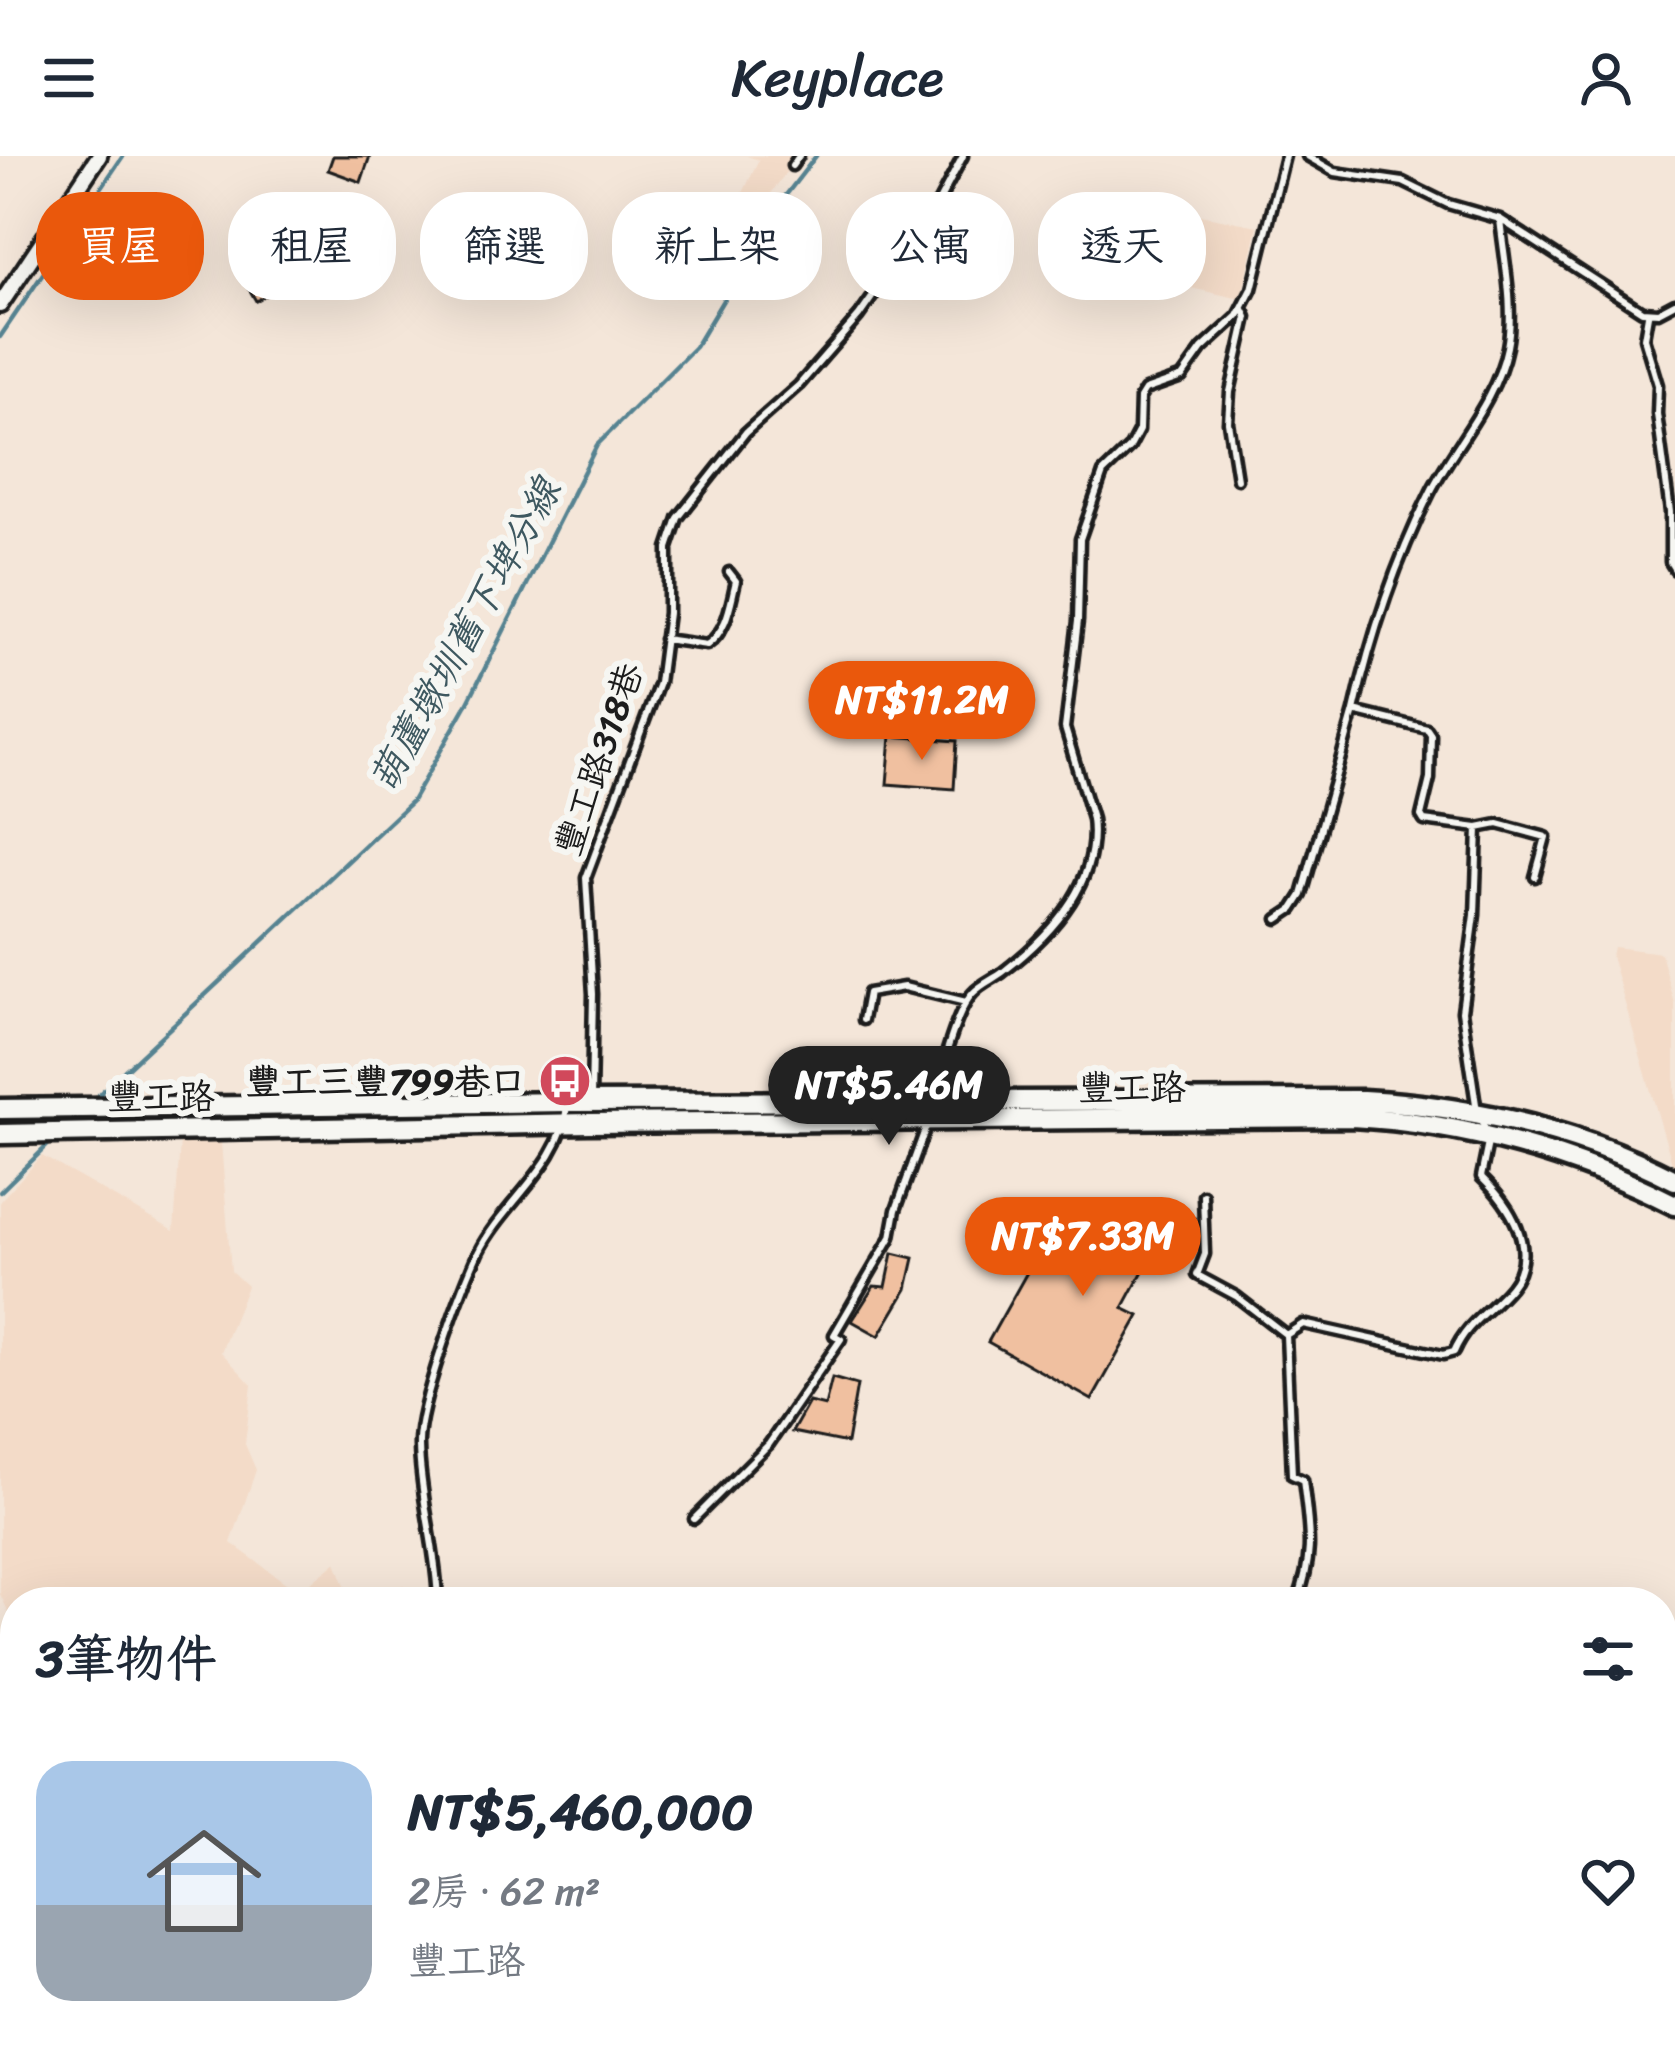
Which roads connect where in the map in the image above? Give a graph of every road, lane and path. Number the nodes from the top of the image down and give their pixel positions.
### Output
1 (99, 156) edge
2 (799, 156) edge
3 (962, 156) edge
4 (1285, 156) edge
5 (1307, 156) edge
6 (792, 166) dead end
7 (1500, 219) junction
8 (1675, 303) edge
9 (0, 304) edge
10 (1243, 309) junction
11 (1648, 313) junction
12 (1237, 479) dead end
13 (1675, 570) edge
14 (729, 572) dead end
15 (664, 639) junction
16 (1354, 710) junction
17 (1478, 828) junction
18 (1535, 877) dead end
19 (1278, 919) dead end
20 (966, 1002) junction
21 (863, 1020) dead end
22 (932, 1100) junction
23 (567, 1102) junction
24 (591, 1102) junction
25 (0, 1109) edge
26 (1477, 1111) junction
27 (928, 1121) junction
28 (590, 1123) junction
29 (566, 1124) junction
30 (0, 1134) edge
31 (1489, 1138) junction
32 (1675, 1180) edge
33 (1203, 1195) dead end
34 (1675, 1205) edge
35 (1286, 1335) junction
36 (694, 1519) dead end
37 (436, 1587) edge
38 (1302, 1587) edge

1 - 9 street
2 - 6 lane
3 - 15 lane, 豐工路318巷
4 - 10 lane
5 - 7 lane
7 - 11 lane
7 - 16 lane
8 - 11 lane
10 - 12 lane
10 - 20 lane
11 - 13 lane
14 - 15 lane
15 - 24 lane, 豐工路318巷
16 - 17 lane
16 - 19 lane
17 - 18 lane
17 - 26 lane
20 - 21 lane
20 - 22 lane
22 - 24 street, 豐工路
22 - 26 street, 豐工路
22 - 27 lane
23 - 24 street, 豐工路
23 - 25 street, 豐工路
23 - 29 lane
24 - 28 lane, 豐工路318巷
26 - 31 lane
26 - 32 street, 豐工路
27 - 28 street, 豐工路
27 - 31 street, 豐工路
27 - 36 lane
28 - 29 street, 豐工路
29 - 30 street, 豐工路
29 - 37 lane
31 - 34 street, 豐工路
31 - 35 lane
33 - 35 lane
35 - 38 lane

